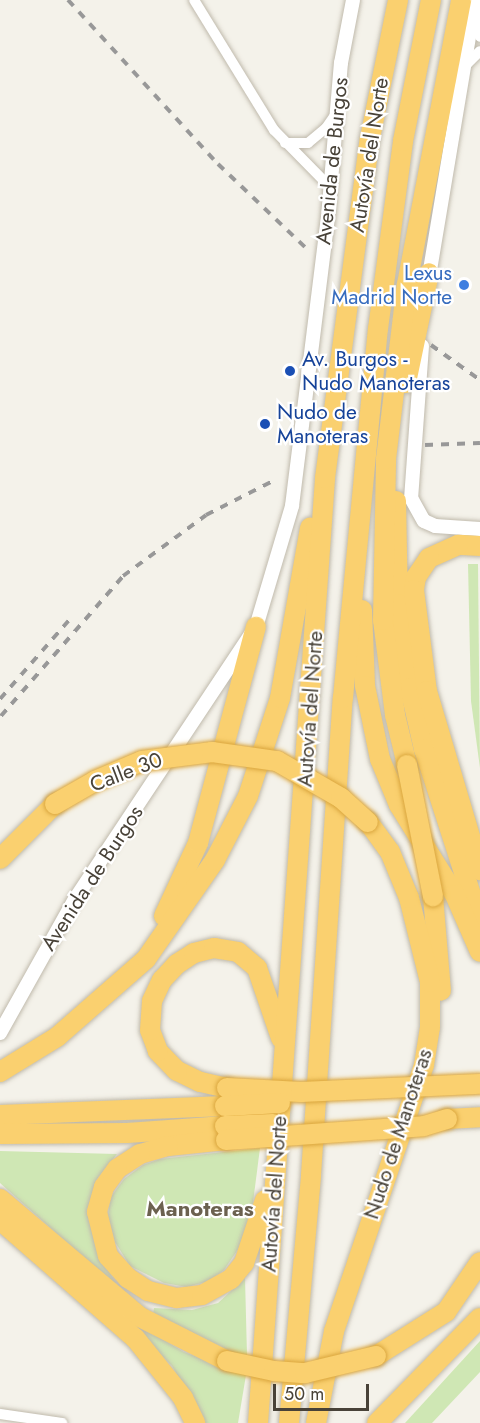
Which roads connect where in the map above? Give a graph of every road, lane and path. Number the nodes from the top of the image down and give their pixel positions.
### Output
1 (194, 0) edge
2 (353, 0) edge
3 (398, 0) edge
4 (431, 0) edge
5 (461, 0) edge
6 (476, 0) edge
7 (480, 38) edge
8 (480, 51) edge
9 (460, 74) junction
10 (335, 115) junction
11 (285, 143) junction
12 (427, 183) junction
13 (328, 185) junction
14 (429, 273) junction
15 (406, 383) junction
16 (326, 478) junction
17 (361, 500) junction
18 (480, 529) edge
19 (480, 546) edge
20 (256, 627) junction
21 (448, 821) junction
22 (368, 822) joint
23 (0, 859) edge
24 (480, 870) edge
25 (480, 893) edge
26 (480, 922) edge
27 (480, 952) edge
28 (114, 986) junction
29 (430, 1027) junction
30 (0, 1033) edge
31 (284, 1047) junction
32 (3, 1071) edge
33 (480, 1084) edge
34 (480, 1092) edge
35 (0, 1115) edge
36 (226, 1115) junction
37 (480, 1117) edge
38 (0, 1134) edge
39 (278, 1151) junction
40 (0, 1199) edge
41 (0, 1220) edge
42 (480, 1262) edge
43 (480, 1318) edge
44 (0, 1414) edge
45 (62, 1423) edge
46 (195, 1423) edge
47 (258, 1423) edge
48 (289, 1423) edge
49 (316, 1423) edge
50 (377, 1423) edge

1 - 11 street
2 - 10 street, Avenida de Burgos
3 - 16 highway, Autovía del Norte
4 - 17 highway, Autovía del Norte
5 - 12 highway
6 - 7 street
6 - 9 street
8 - 9 street
9 - 14 street
10 - 11 street
10 - 13 street, Avenida de Burgos
11 - 13 street
12 - 15 highway
12 - 29 highway, bridge
13 - 20 street, Avenida de Burgos
14 - 15 highway
14 - 18 street
15 - 21 highway
16 - 28 highway
16 - 31 highway, Autovía del Norte
17 - 27 highway
17 - 48 highway, Autovía del Norte
19 - 24 highway
20 - 28 highway
20 - 30 street, Avenida de Burgos
21 - 25 highway
21 - 26 highway
22 - 23 highway, Calle 30, bridge
22 - 29 highway, Nudo de Manoteras
28 - 32 highway
29 - 49 highway, Nudo de Manoteras
31 - 36 highway
31 - 39 highway, Autovía del Norte
33 - 36 highway, bridge
34 - 36 highway, bridge
35 - 36 highway
36 - 37 highway, bridge
36 - 38 highway
36 - 39 highway
39 - 47 highway, Autovía del Norte
40 - 42 highway, bridge
41 - 46 highway
43 - 50 highway
44 - 45 street

